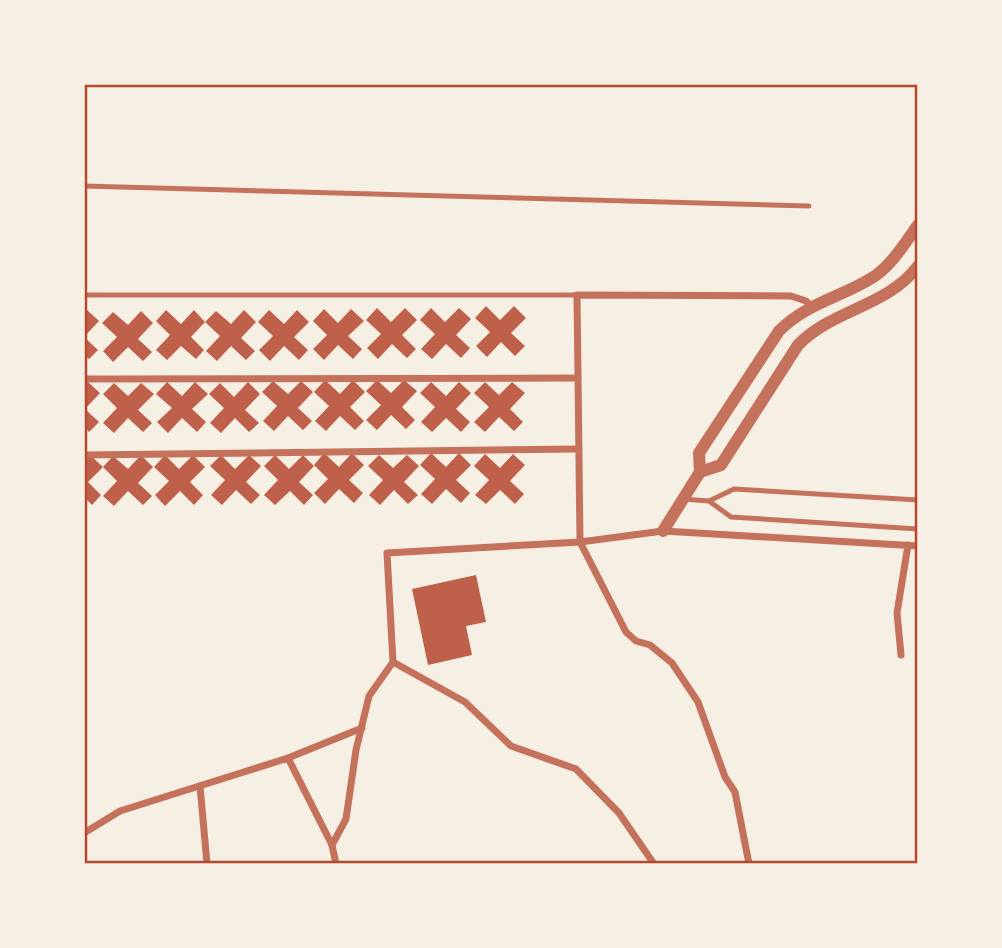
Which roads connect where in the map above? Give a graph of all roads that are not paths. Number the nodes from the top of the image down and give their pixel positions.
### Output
1 (84, 187) edge
2 (809, 206) dead end
3 (918, 225) edge
4 (918, 266) edge
5 (84, 295) edge
6 (577, 295) junction
7 (811, 306) junction
8 (826, 322) junction
9 (578, 378) junction
10 (84, 379) edge
11 (579, 449) junction
12 (84, 454) edge
13 (701, 472) junction
14 (683, 499) junction
15 (918, 500) edge
16 (709, 501) junction
17 (918, 529) edge
18 (663, 531) junction
19 (580, 542) junction
20 (908, 545) junction
21 (918, 546) edge
22 (901, 655) dead end
23 (393, 663) junction
24 (362, 728) junction
25 (288, 758) junction
26 (200, 786) junction
27 (84, 833) edge
28 (332, 845) junction
29 (207, 864) edge
30 (336, 864) edge
31 (654, 864) edge
32 (748, 864) edge

1 - 2 lane
3 - 7 street
4 - 8 street
5 - 6 lane
6 - 7 street
6 - 9 street
7 - 8 street
7 - 13 street
8 - 13 street
9 - 10 street
9 - 11 street
11 - 12 street
11 - 19 street
13 - 14 street
14 - 16 lane
14 - 18 street
15 - 16 lane
16 - 17 lane
18 - 19 street
18 - 20 street
19 - 23 street
19 - 32 street
20 - 21 street
20 - 22 street
23 - 24 street
23 - 31 street
24 - 25 street
24 - 28 street
25 - 26 street
25 - 28 street
26 - 27 street
26 - 29 street
28 - 30 street

